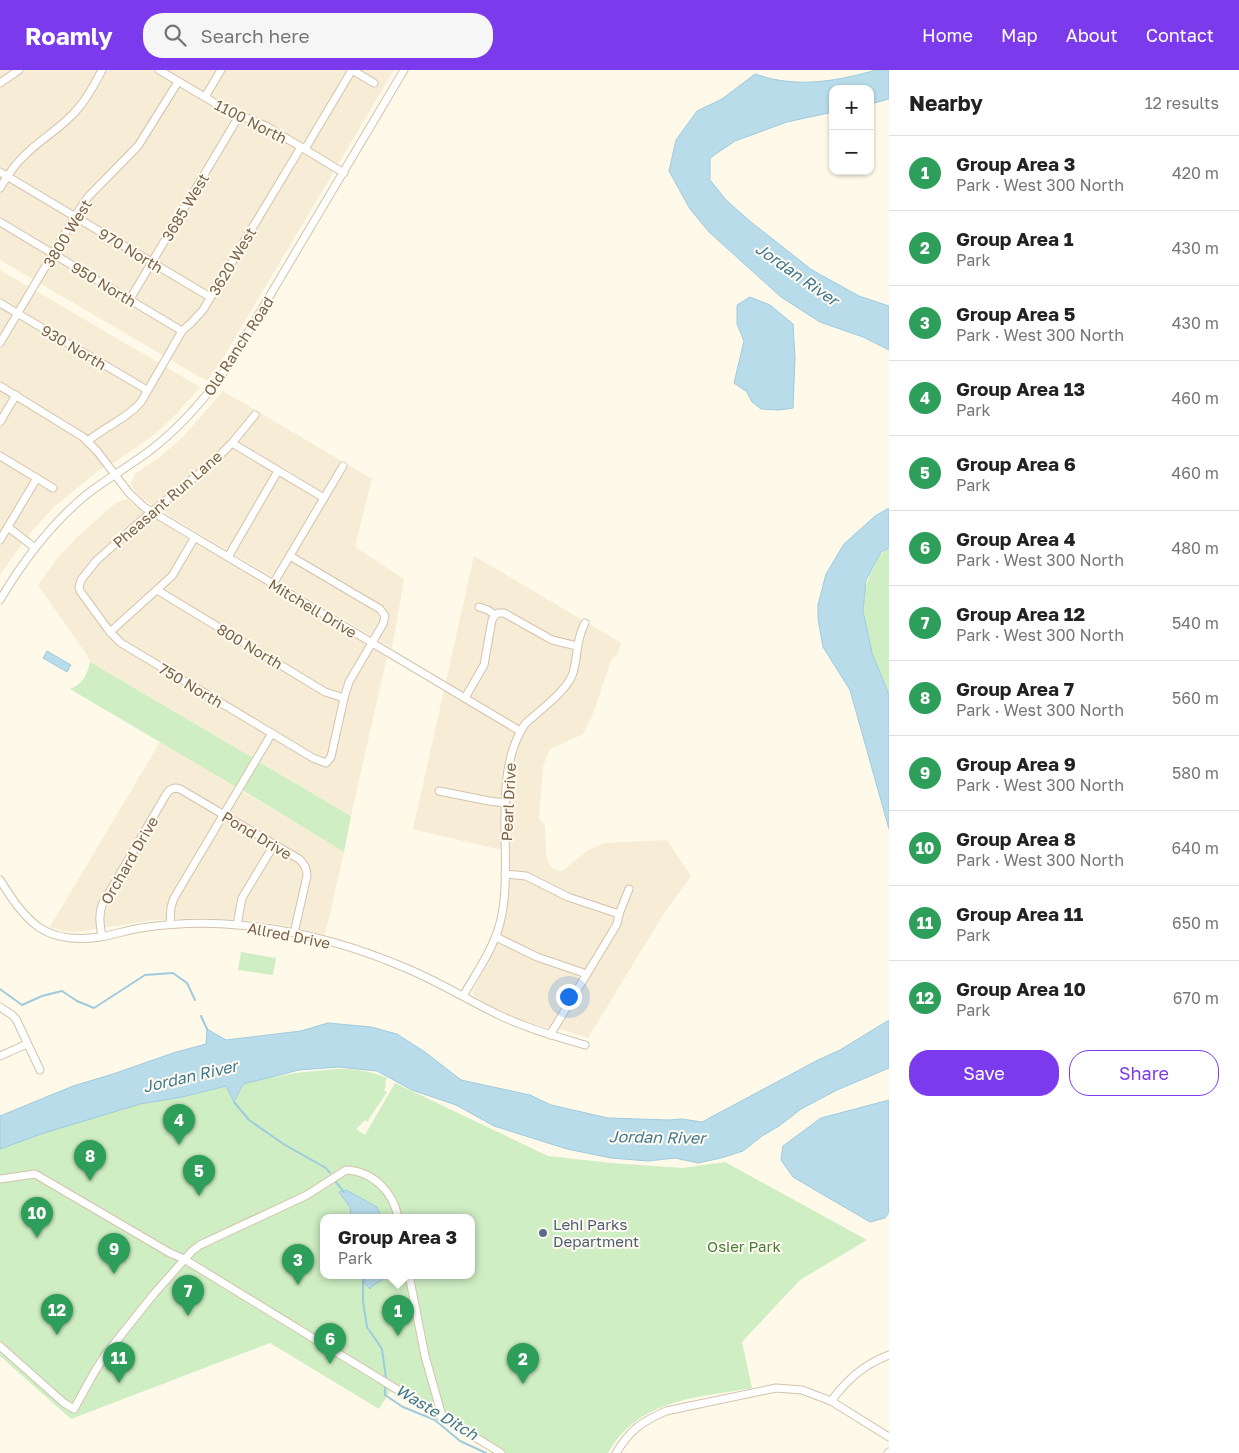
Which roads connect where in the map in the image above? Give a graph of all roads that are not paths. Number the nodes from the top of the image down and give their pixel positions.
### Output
1 (19, 70) edge
2 (102, 70) edge
3 (158, 70) edge
4 (221, 70) edge
5 (352, 70) edge
6 (404, 70) edge
7 (178, 82) junction
8 (0, 83) edge
9 (374, 83) dead end
10 (205, 98) junction
11 (239, 116) junction
12 (303, 148) junction
13 (344, 173) junction
14 (3, 174) edge
15 (0, 188) edge
16 (75, 216) junction
17 (0, 222) edge
18 (53, 254) junction
19 (152, 262) junction
20 (210, 297) junction
21 (130, 299) junction
22 (0, 303) edge
23 (17, 314) junction
24 (182, 331) junction
25 (0, 343) edge
26 (0, 386) edge
27 (147, 390) junction
28 (16, 395) junction
29 (255, 415) dead end
30 (0, 422) edge
31 (88, 441) junction
32 (232, 443) junction
33 (0, 456) edge
34 (343, 466) dead end
35 (278, 471) junction
36 (115, 474) junction
37 (37, 478) junction
38 (53, 488) dead end
39 (324, 498) junction
40 (152, 512) junction
41 (8, 527) junction
42 (196, 538) junction
43 (0, 540) edge
44 (35, 548) junction
45 (290, 556) junction
46 (228, 557) junction
47 (80, 583) joint
48 (273, 584) junction
49 (157, 590) junction
50 (0, 600) edge
51 (479, 607) dead end
52 (495, 615) junction
53 (585, 623) dead end
54 (110, 632) junction
55 (372, 642) junction
56 (577, 646) junction
57 (344, 698) junction
58 (465, 698) junction
59 (520, 732) junction
60 (272, 733) junction
61 (173, 788) joint
62 (439, 791) dead end
63 (506, 803) junction
64 (223, 815) junction
65 (274, 844) junction
66 (505, 874) junction
67 (0, 880) edge
68 (629, 889) dead end
69 (619, 914) junction
70 (170, 924) junction
71 (237, 924) junction
72 (294, 933) junction
73 (102, 936) junction
74 (496, 936) junction
75 (586, 975) junction
76 (464, 996) junction
77 (0, 1007) edge
78 (550, 1035) junction
79 (27, 1044) junction
80 (585, 1044) dead end
81 (0, 1056) edge
82 (40, 1070) dead end
83 (0, 1180) edge
84 (397, 1214) edge
85 (184, 1259) junction
86 (410, 1279) edge
87 (0, 1346) edge
88 (889, 1355) edge
89 (831, 1401) junction
90 (442, 1416) junction
91 (889, 1438) edge
92 (501, 1453) edge
93 (616, 1453) edge

1 - 8 street
2 - 14 street
3 - 7 street, 1100 North
4 - 10 street
5 - 9 street
5 - 12 street, 3620 West
6 - 13 street, Old Ranch Road
7 - 10 street, 1100 North
7 - 16 street, 3800 West
10 - 11 street, 1100 North
11 - 12 street, 1100 North
11 - 19 street, 3685 West
12 - 13 street, 1100 North
12 - 20 street, 3620 West
13 - 36 street, Old Ranch Road
14 - 15 street
14 - 16 street, 970 North
16 - 18 street, 3800 West
16 - 19 street, 970 North
17 - 18 street, 950 North
18 - 21 street, 950 North
18 - 23 street, 3800 West
19 - 20 street, 970 North
19 - 21 street, 3685 West
20 - 24 street, 3620 West
21 - 24 street, 950 North
22 - 23 street, 930 North
23 - 25 street, 3800 West
23 - 27 street, 930 North
24 - 27 street, 3620 West
26 - 28 street, Mitchell Drive
27 - 31 street, 3620 West
28 - 30 street
28 - 31 street, Mitchell Drive
29 - 32 street, Pheasant Run Lane
31 - 36 street, Mitchell Drive
32 - 35 street
32 - 40 street, Pheasant Run Lane
33 - 37 street
34 - 39 street
35 - 39 street
35 - 46 street
36 - 40 street, Mitchell Drive
36 - 44 street, Old Ranch Road
37 - 38 street
37 - 41 street
39 - 45 street
40 - 42 street, Mitchell Drive
40 - 47 street, Pheasant Run Lane
41 - 43 street
41 - 44 street
42 - 46 street, Mitchell Drive
42 - 49 street
44 - 50 street, Old Ranch Road
45 - 48 street
45 - 55 street
46 - 48 street, Mitchell Drive
47 - 54 street, 750 North
48 - 55 street, Mitchell Drive
49 - 54 street
49 - 57 street, 800 North
51 - 52 street
52 - 56 street
52 - 58 street
53 - 56 street, Pearl Drive
54 - 60 street, 750 North
55 - 57 street
55 - 58 street, Mitchell Drive
56 - 59 street, Pearl Drive
57 - 60 street, 750 North
58 - 59 street, Mitchell Drive
59 - 63 street, Pearl Drive
60 - 64 street
61 - 64 street, Pond Drive
61 - 73 street, Orchard Drive
62 - 63 street
63 - 66 street, Pearl Drive
64 - 65 street, Pond Drive
64 - 70 street
65 - 71 street
65 - 72 street, Pond Drive
66 - 69 street
66 - 74 street, Pearl Drive
67 - 73 street, Allred Drive
68 - 69 street
69 - 75 street
70 - 71 street, Allred Drive
70 - 73 street, Allred Drive
71 - 72 street, Allred Drive
72 - 76 street, Allred Drive
74 - 75 street
74 - 76 street, Pearl Drive
75 - 78 street
76 - 78 street, Allred Drive
77 - 79 street
78 - 80 street, Allred Drive
79 - 81 street
79 - 82 street
83 - 85 street
84 - 85 street
85 - 87 street
85 - 90 street
86 - 90 street
88 - 89 street
89 - 91 street
89 - 93 street
90 - 92 street

